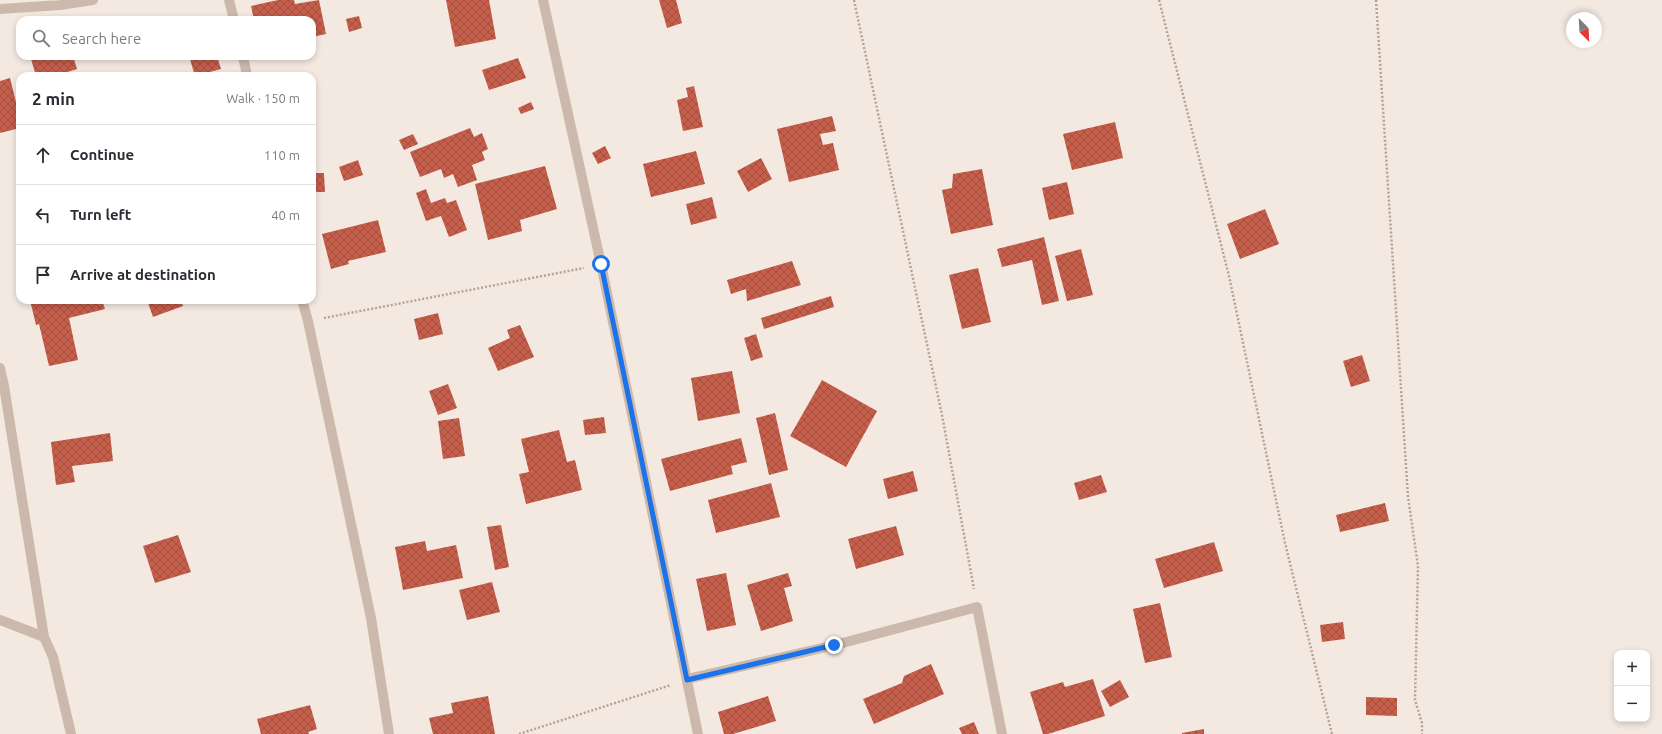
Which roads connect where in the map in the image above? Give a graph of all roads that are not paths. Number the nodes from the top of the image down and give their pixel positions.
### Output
1 (93, 0) edge
2 (229, 0) edge
3 (543, 0) edge
4 (0, 9) edge
5 (233, 16) edge
6 (243, 60) edge
7 (247, 72) edge
8 (303, 304) edge
9 (0, 368) edge
10 (0, 620) edge
11 (44, 637) junction
12 (687, 680) junction
13 (71, 734) edge
14 (389, 734) edge
15 (698, 734) edge
16 (1002, 734) edge

1 - 4 street
2 - 5 street
3 - 12 street
6 - 7 street
8 - 14 street
9 - 11 street
10 - 11 street
11 - 13 street
12 - 15 street
12 - 16 street

